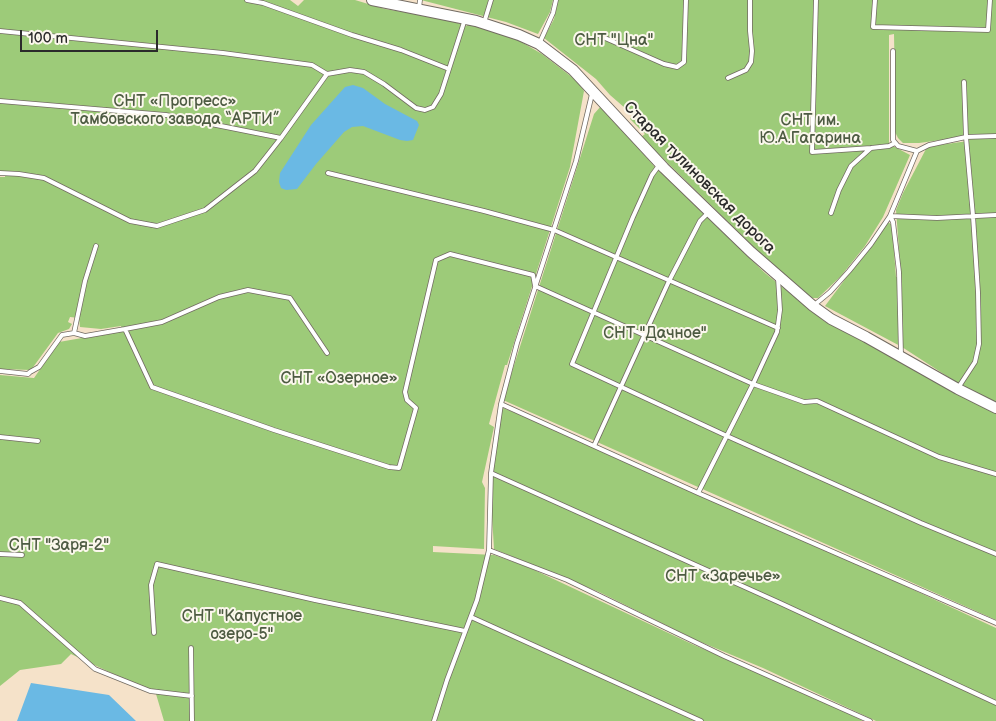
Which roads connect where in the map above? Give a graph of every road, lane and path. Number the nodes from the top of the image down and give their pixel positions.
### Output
1 (247, 0) edge
2 (372, 0) edge
3 (491, 0) edge
4 (556, 0) edge
5 (686, 0) edge
6 (750, 0) edge
7 (816, 0) edge
8 (875, 0) edge
9 (990, 0) edge
10 (419, 5) edge
11 (465, 19) junction
12 (484, 23) junction
13 (0, 30) edge
14 (596, 34) dead end
15 (539, 44) junction
16 (893, 52) dead end
17 (449, 70) junction
18 (327, 74) junction
19 (728, 78) dead end
20 (964, 82) dead end
21 (593, 91) junction
22 (0, 101) edge
23 (996, 136) edge
24 (966, 137) junction
25 (281, 138) junction
26 (895, 143) junction
27 (871, 148) junction
28 (917, 151) junction
29 (660, 164) junction
30 (0, 173) edge
31 (328, 173) dead end
32 (710, 211) junction
33 (831, 212) dead end
34 (996, 214) edge
35 (890, 216) junction
36 (974, 216) junction
37 (554, 230) junction
38 (96, 246) dead end
39 (616, 258) junction
40 (777, 276) junction
41 (669, 281) junction
42 (535, 286) junction
43 (814, 306) junction
44 (592, 312) junction
45 (778, 328) junction
46 (126, 329) junction
47 (74, 333) junction
48 (646, 335) junction
49 (328, 353) dead end
50 (901, 358) junction
51 (0, 371) edge
52 (753, 384) junction
53 (622, 387) junction
54 (958, 389) junction
55 (501, 404) junction
56 (996, 408) edge
57 (726, 436) junction
58 (0, 437) edge
59 (38, 440) dead end
60 (594, 446) junction
61 (490, 473) junction
62 (996, 474) edge
63 (698, 493) junction
64 (489, 550) junction
65 (0, 554) edge
66 (996, 554) edge
67 (22, 555) dead end
68 (0, 598) edge
69 (471, 617) junction
70 (996, 623) edge
71 (465, 631) junction
72 (154, 633) dead end
73 (190, 648) dead end
74 (192, 696) junction
75 (996, 703) edge
76 (192, 721) edge
77 (434, 721) edge
78 (701, 721) edge
79 (870, 721) edge

1 - 17 lane
2 - 10 street, Старая тулиновская дорога
3 - 12 lane
4 - 15 lane
5 - 14 lane
6 - 19 lane
7 - 27 lane
8 - 9 lane
10 - 11 street, Старая тулиновская дорога
11 - 12 street, Старая тулиновская дорога
11 - 17 lane
12 - 15 street, Старая тулиновская дорога
13 - 18 lane
15 - 21 street, Старая тулиновская дорога
16 - 26 lane
17 - 18 lane
18 - 25 lane
20 - 24 lane
21 - 29 street, Старая тулиновская дорога
21 - 37 lane
22 - 25 lane
23 - 24 lane
24 - 28 lane
24 - 36 lane
25 - 30 lane
26 - 27 lane
26 - 28 lane
27 - 33 lane
28 - 35 lane
29 - 32 street, Старая тулиновская дорога
29 - 39 lane
31 - 37 lane
32 - 40 street, Старая тулиновская дорога
32 - 41 lane
34 - 36 lane
35 - 36 lane
35 - 43 lane
35 - 50 lane
36 - 54 lane
37 - 39 lane
37 - 42 lane
38 - 47 lane
39 - 41 lane
39 - 44 lane
40 - 43 street, Старая тулиновская дорога
40 - 45 lane
41 - 45 lane
41 - 48 lane
42 - 44 lane
42 - 46 lane
42 - 55 lane
43 - 50 street, Старая тулиновская дорога
44 - 48 lane
44 - 53 lane
45 - 52 lane
46 - 47 lane
46 - 49 lane
47 - 51 lane
48 - 52 lane
48 - 53 lane
50 - 54 street, Старая тулиновская дорога
52 - 57 lane
52 - 62 lane
53 - 57 lane
53 - 60 lane
54 - 56 street, Старая тулиновская дорога
55 - 60 lane
55 - 61 lane
57 - 63 lane
57 - 66 lane
58 - 59 lane
60 - 63 lane
61 - 64 lane
61 - 75 lane
63 - 70 lane
64 - 69 lane
64 - 79 lane
65 - 67 lane
68 - 74 lane
69 - 71 lane
69 - 78 lane
71 - 72 lane
71 - 77 lane
73 - 74 lane
74 - 76 lane

